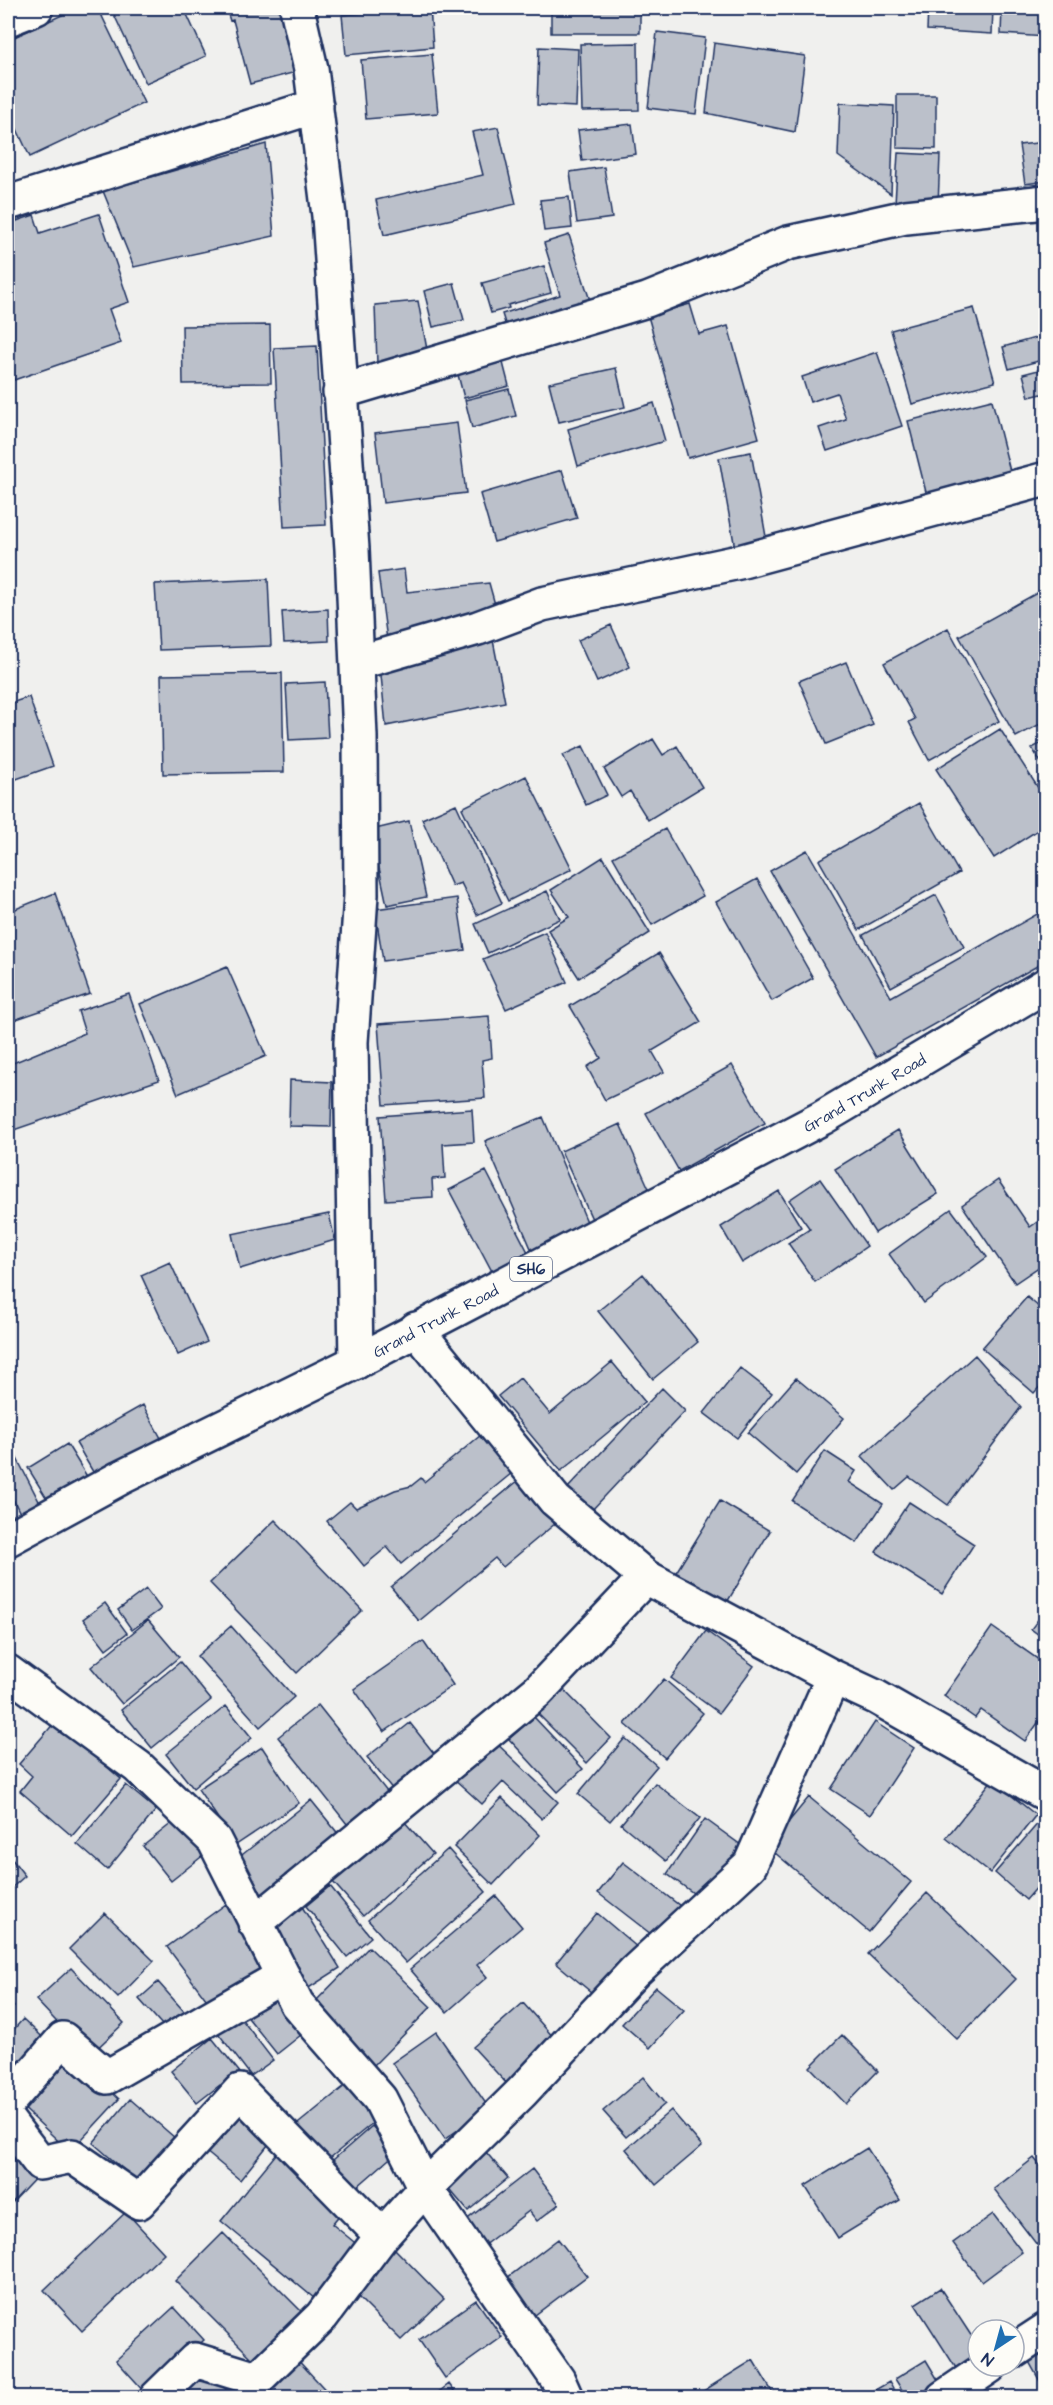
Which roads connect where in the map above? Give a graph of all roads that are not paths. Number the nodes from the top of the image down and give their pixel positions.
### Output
1 (36, 8) edge
2 (297, 8) edge
3 (8, 19) edge
4 (316, 106) junction
5 (1046, 202) edge
6 (8, 203) edge
7 (340, 392) junction
8 (1046, 480) edge
9 (357, 663) junction
10 (1046, 985) edge
11 (416, 1329) junction
12 (356, 1362) junction
13 (8, 1539) edge
14 (646, 1577) junction
15 (8, 1672) edge
16 (833, 1677) junction
17 (1046, 1794) edge
18 (255, 1923) junction
19 (283, 1976) junction
20 (8, 2102) edge
21 (8, 2121) edge
22 (425, 2188) junction
23 (382, 2236) junction
24 (1046, 2330) edge
25 (1026, 2342) edge
26 (972, 2378) edge
27 (156, 2397) edge
28 (566, 2397) edge
29 (943, 2397) edge

1 - 3 street
2 - 4 street
4 - 6 street
4 - 7 street
5 - 7 street
7 - 9 street
8 - 9 street
9 - 12 street
10 - 11 street, Grand Trunk Road / SH6
11 - 12 street, Grand Trunk Road / SH6
11 - 14 street
12 - 13 street, Grand Trunk Road / SH6
14 - 16 street
14 - 18 street
15 - 18 street
16 - 17 street
16 - 22 street
18 - 19 street
19 - 20 street
19 - 22 street
21 - 23 street
22 - 23 street
22 - 28 street
23 - 27 street
24 - 25 street
26 - 29 street

